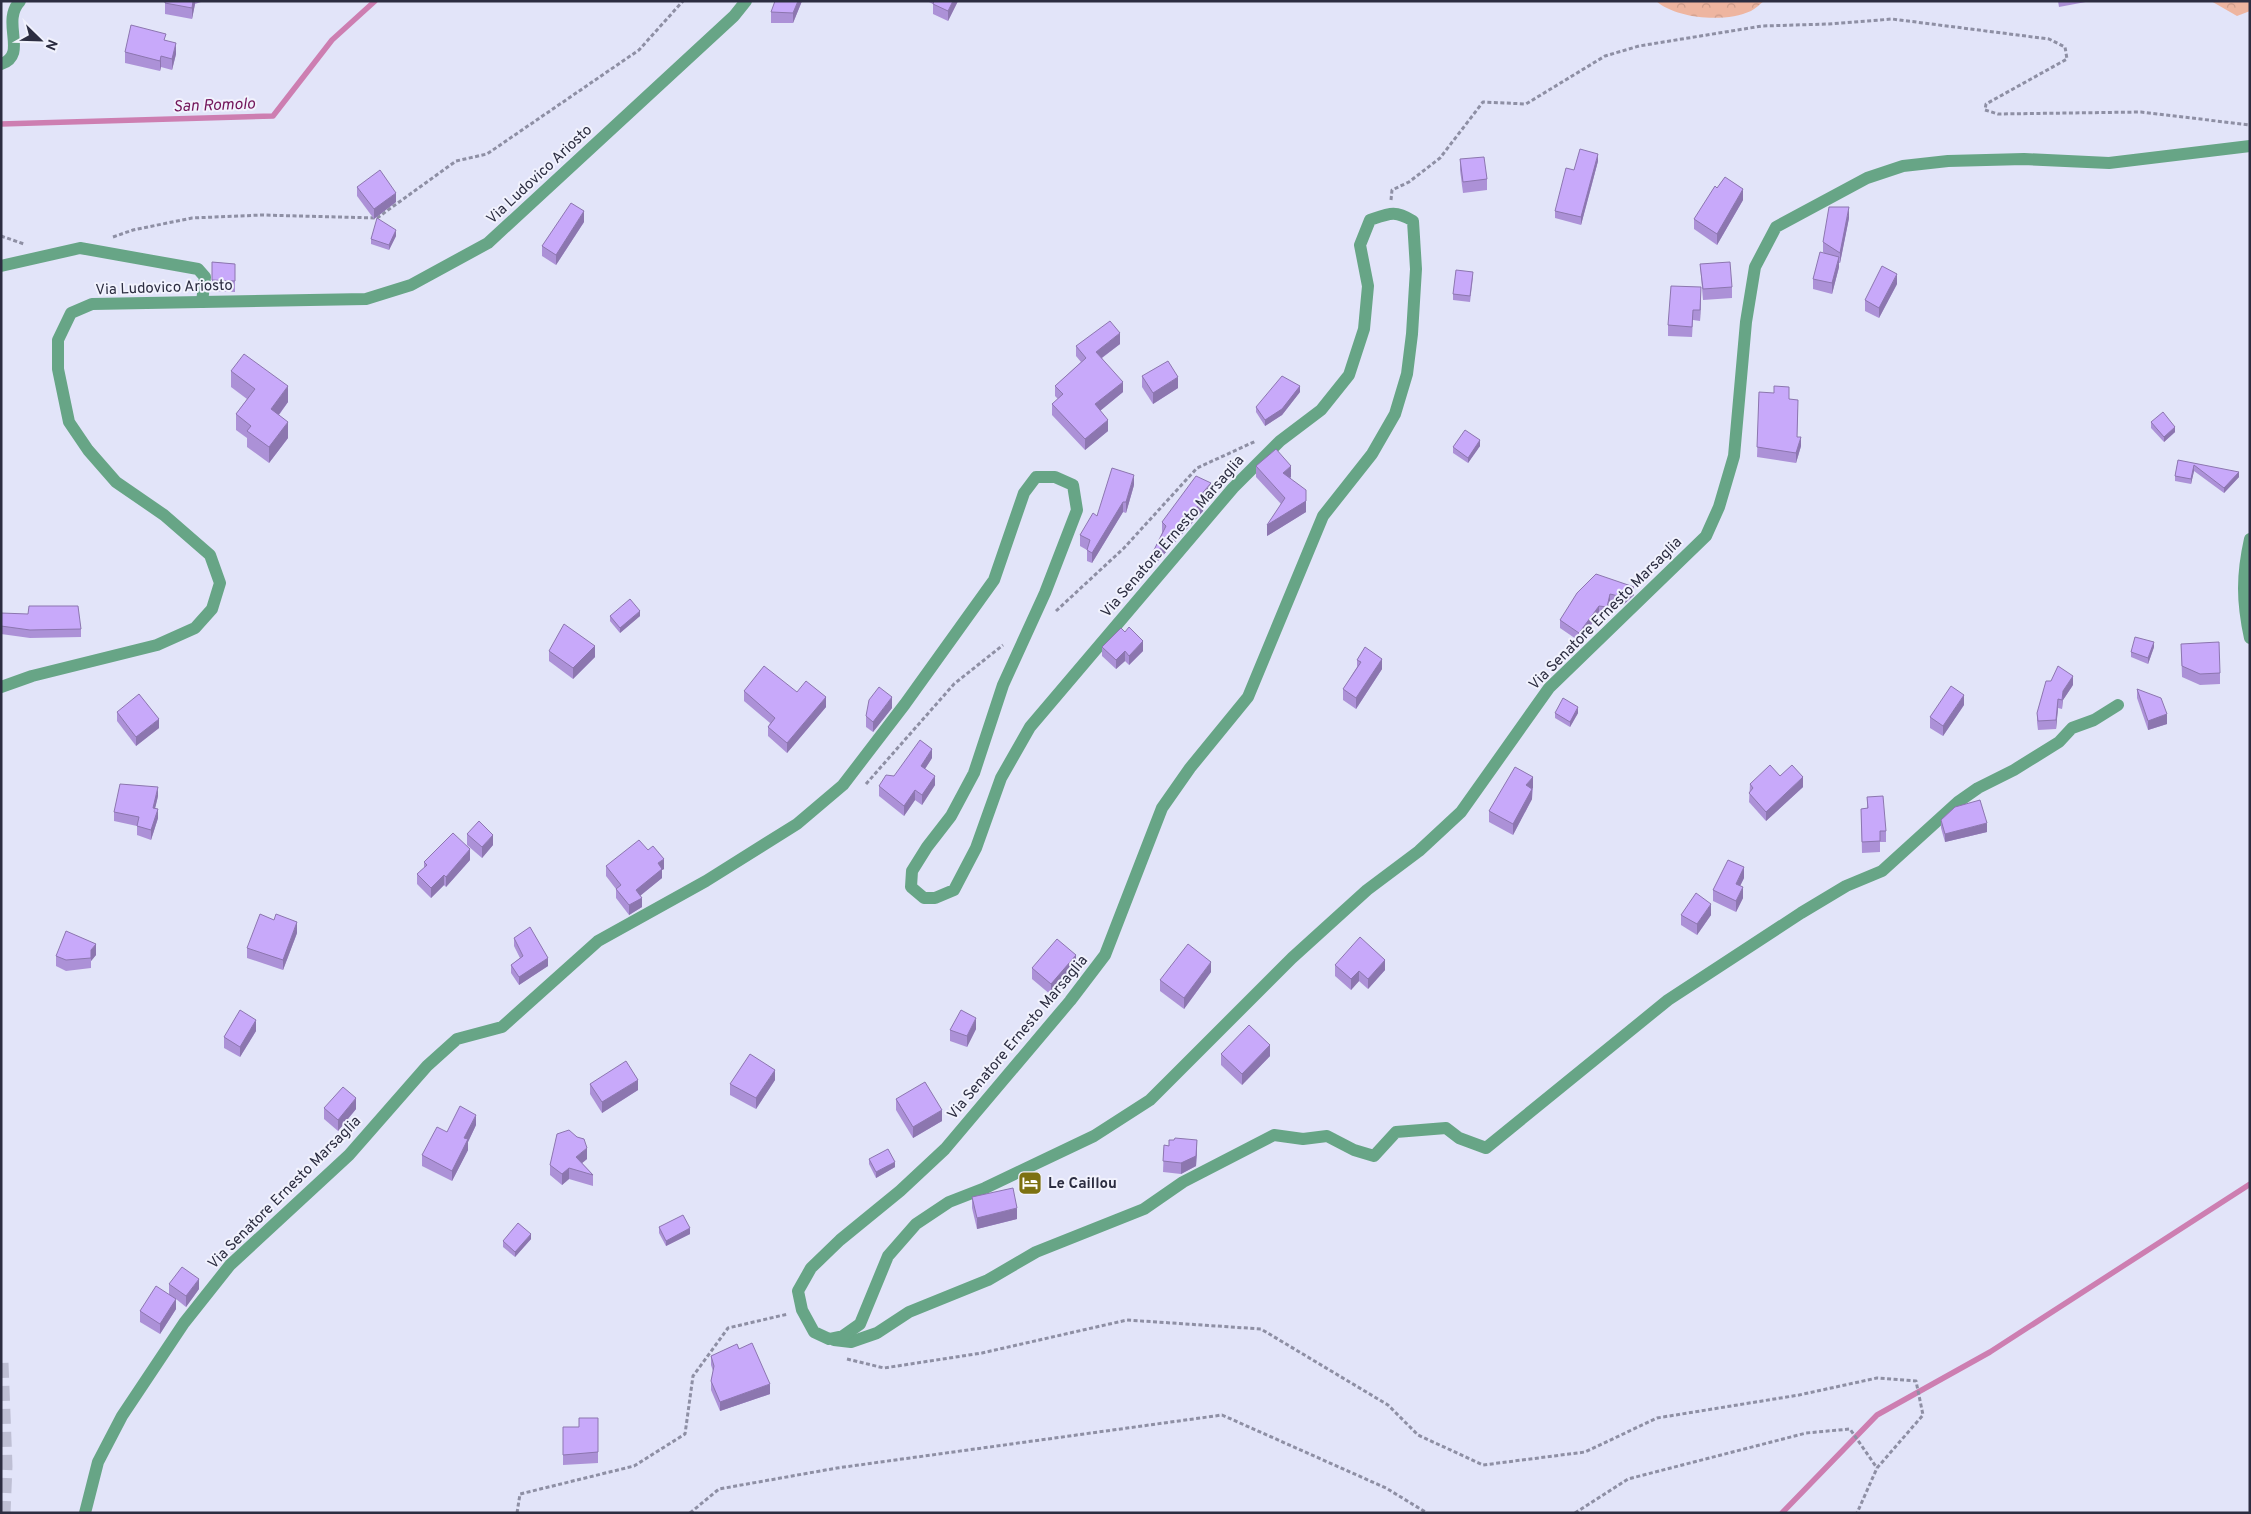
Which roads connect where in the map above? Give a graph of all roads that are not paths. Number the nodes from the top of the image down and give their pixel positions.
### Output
1 (20, 1) edge
2 (746, 1) edge
3 (1, 64) edge
4 (2250, 146) edge
5 (1, 266) edge
6 (202, 302) junction
7 (2250, 538) edge
8 (2250, 638) edge
9 (1, 687) edge
10 (2118, 705) dead end
11 (829, 1339) junction
12 (85, 1513) edge

1 - 3 street
2 - 6 street, Via Ludovico Ariosto
4 - 11 street, Via Senatore Ernesto Marsaglia
5 - 6 street
6 - 9 street, Via Ludovico Ariosto
7 - 8 street
10 - 11 street
11 - 12 street, Via Senatore Ernesto Marsaglia

